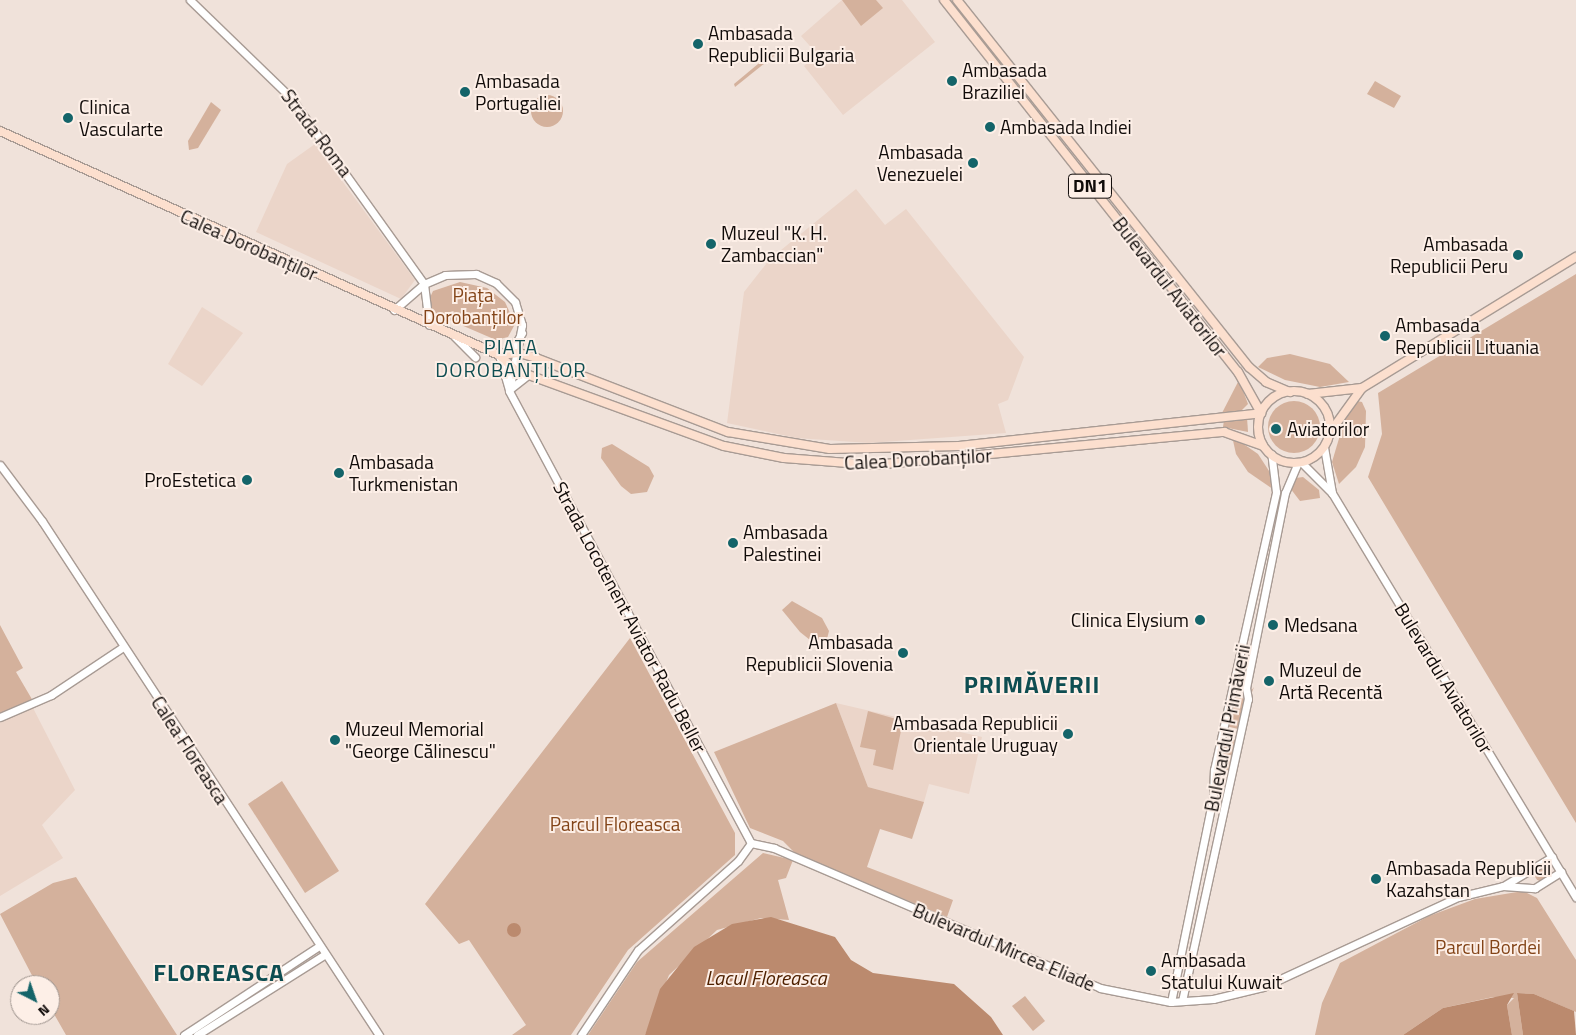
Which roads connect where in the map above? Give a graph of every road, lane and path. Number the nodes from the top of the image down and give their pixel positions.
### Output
1 (190, 0) edge
2 (944, 0) edge
3 (957, 0) edge
4 (0, 131) edge
5 (1576, 257) edge
6 (424, 284) junction
7 (394, 310) junction
8 (429, 325) junction
9 (522, 333) junction
10 (454, 336) junction
11 (519, 353) junction
12 (499, 355) junction
13 (475, 357) dead end
14 (515, 370) junction
15 (528, 375) junction
16 (1362, 388) junction
17 (508, 391) junction
18 (1290, 392) junction
19 (1308, 394) junction
20 (1260, 413) junction
21 (1331, 431) junction
22 (1263, 446) junction
23 (1324, 447) junction
24 (1271, 454) junction
25 (1300, 463) junction
26 (0, 465) edge
27 (1332, 493) junction
28 (123, 647) junction
29 (0, 716) edge
30 (751, 843) junction
31 (1554, 860) junction
32 (1561, 872) junction
33 (1503, 886) junction
34 (1576, 897) edge
35 (319, 946) junction
36 (324, 954) junction
37 (1182, 1001) junction
38 (1171, 1002) junction
39 (184, 1035) edge
40 (197, 1035) edge
41 (379, 1035) edge
42 (581, 1035) edge

1 - 6 street, Strada Roma
2 - 20 main road, Bulevardul Aviatorilor / DN1
3 - 18 main road, Bulevardul Aviatorilor / DN1
4 - 7 main road, Calea Dorobanților
5 - 16 main road
6 - 7 street
6 - 8 street
6 - 9 street
7 - 8 main road, Calea Dorobanților
8 - 10 main road, Calea Dorobanților
9 - 11 street
9 - 12 street
10 - 12 main road, Calea Dorobanților
10 - 13 street
11 - 12 main road, Calea Dorobanților
11 - 14 street
11 - 20 main road, Calea Dorobanților
12 - 14 main road, Calea Dorobanților
12 - 17 street, Strada Locotenent Aviator Radu Beller
14 - 15 main road, Calea Dorobanților
14 - 17 street
15 - 17 street
15 - 22 main road, Calea Dorobanților
16 - 19 main road
16 - 21 main road
17 - 30 street, Strada Locotenent Aviator Radu Beller
18 - 19 main road
18 - 20 main road
19 - 21 main road
20 - 22 main road, DN1
21 - 23 main road
22 - 24 main road
23 - 25 main road
23 - 27 street, Bulevardul Aviatorilor
24 - 25 main road
24 - 38 street, Bulevardul Primăverii
25 - 27 street, Bulevardul Aviatorilor
25 - 37 street, Bulevardul Primăverii
26 - 28 street, Calea Floreasca
27 - 31 street, Bulevardul Aviatorilor
28 - 29 street
28 - 35 street, Calea Floreasca
30 - 38 street, Bulevardul Mircea Eliade
30 - 42 street
31 - 32 street, Bulevardul Aviatorilor
31 - 33 street, Bulevardul Mircea Eliade
32 - 33 street, Bulevardul Mircea Eliade
32 - 34 street, Bulevardul Aviatorilor
33 - 37 street, Bulevardul Mircea Eliade
35 - 36 street, Calea Floreasca
35 - 39 street
36 - 40 street
36 - 41 street, Calea Floreasca
37 - 38 street, Bulevardul Mircea Eliade

